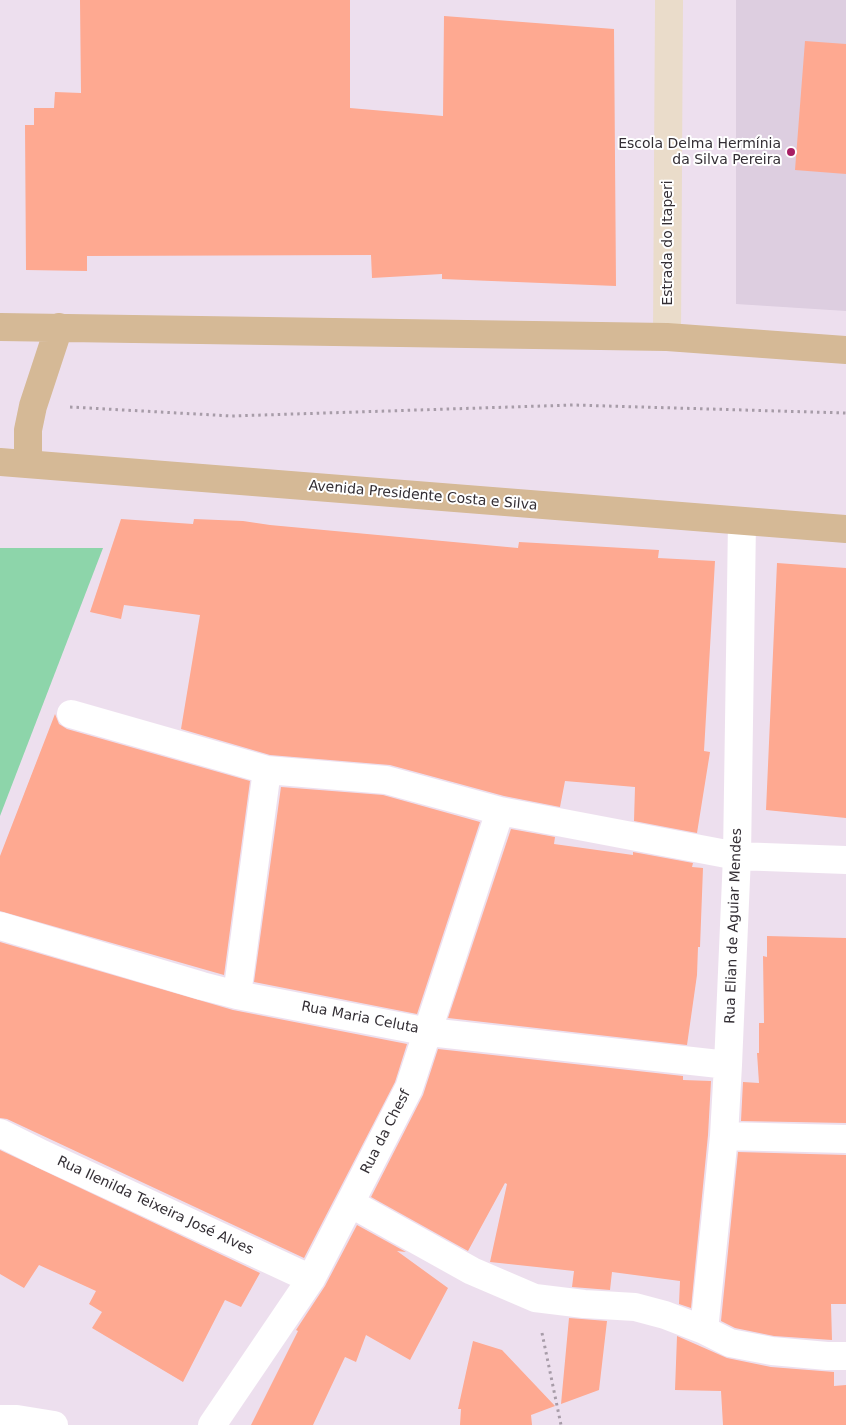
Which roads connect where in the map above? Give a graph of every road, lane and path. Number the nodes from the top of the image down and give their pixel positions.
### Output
1 (669, 0) edge
2 (0, 327) edge
3 (59, 328) junction
4 (667, 337) junction
5 (846, 350) edge
6 (33, 406) junction
7 (846, 413) edge
8 (0, 462) edge
9 (28, 464) junction
10 (742, 522) junction
11 (846, 529) edge
12 (71, 714) dead end
13 (267, 770) junction
14 (500, 811) junction
15 (737, 856) junction
16 (846, 860) edge
17 (0, 926) edge
18 (237, 995) junction
19 (429, 1032) junction
20 (728, 1065) junction
21 (0, 1132) edge
22 (724, 1136) junction
23 (846, 1139) edge
24 (350, 1203) junction
25 (312, 1279) junction
26 (535, 1298) junction
27 (704, 1330) junction
28 (846, 1356) edge
29 (0, 1419) edge
30 (54, 1425) edge
31 (212, 1425) edge
32 (561, 1425) edge

1 - 4 street, Estrada do Itaperi
2 - 3 main road
3 - 4 main road
3 - 6 main road
4 - 5 main road
6 - 7 path
6 - 9 main road
8 - 9 main road, Avenida Presidente Costa e Silva
9 - 10 main road, Avenida Presidente Costa e Silva
10 - 11 main road, Avenida Presidente Costa e Silva
10 - 15 street, Rua Elian de Aguiar Mendes
12 - 13 street
13 - 14 street
13 - 18 street
14 - 15 street
14 - 19 street, Rua da Chesf
15 - 16 street
15 - 20 street, Rua Elian de Aguiar Mendes
17 - 18 street, Rua Maria Celuta
18 - 19 street, Rua Maria Celuta
19 - 20 street, Rua Maria Celuta
19 - 24 street, Rua da Chesf
20 - 22 street, Rua Elian de Aguiar Mendes
21 - 25 street, Rua Ilenilda Teixeira José Alves
22 - 23 street
22 - 27 street, Rua Elian de Aguiar Mendes
24 - 25 street, Rua da Chesf
24 - 26 street
25 - 31 street, Rua da Chesf
26 - 27 street
26 - 32 path
27 - 28 street
29 - 30 street

